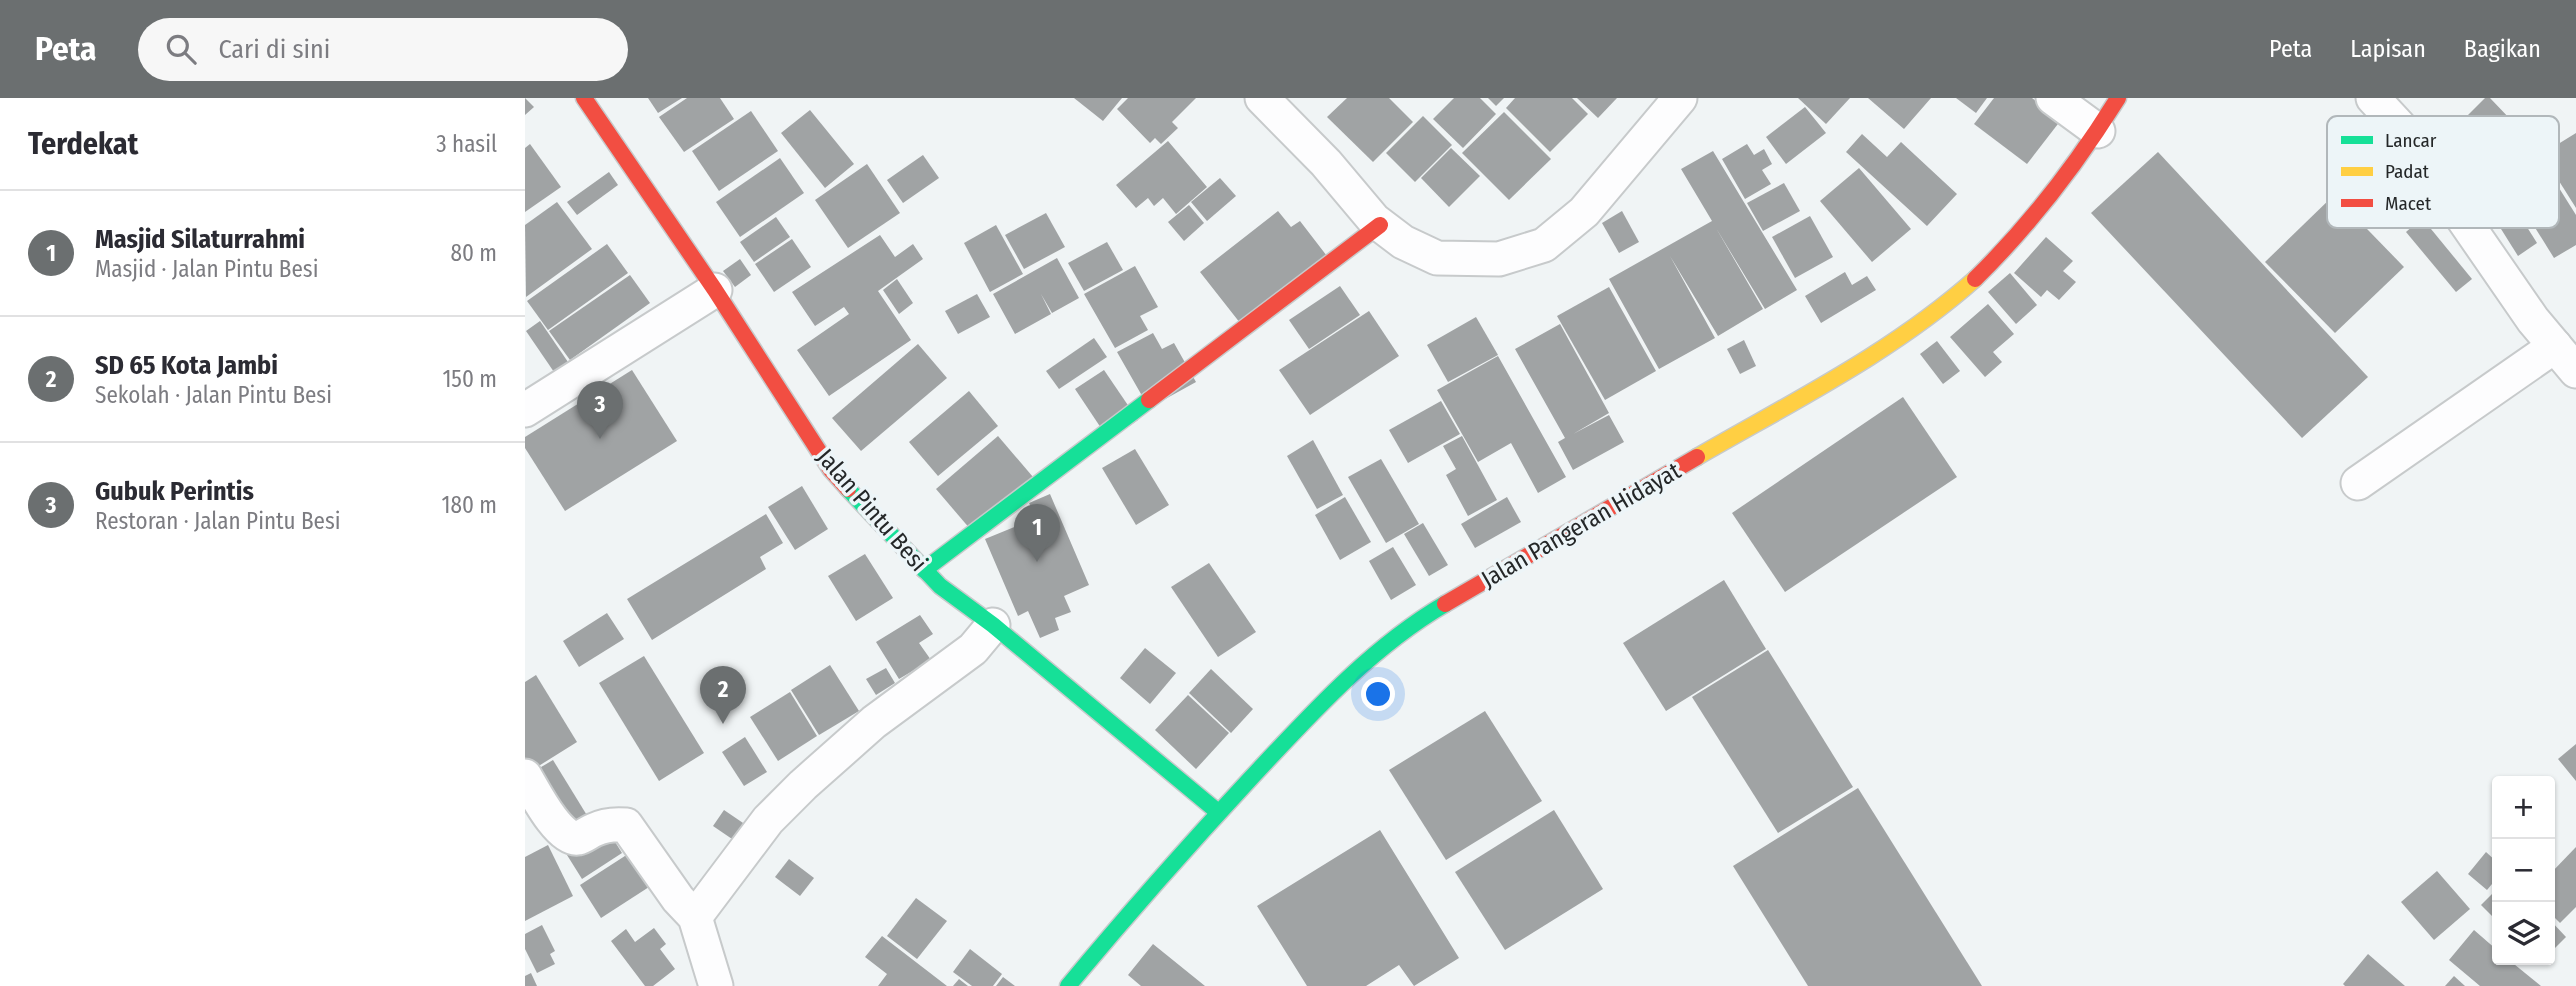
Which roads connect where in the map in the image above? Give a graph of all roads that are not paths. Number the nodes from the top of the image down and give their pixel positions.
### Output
1 (585, 98) edge
2 (1262, 98) edge
3 (1680, 98) edge
4 (2053, 98) edge
5 (2118, 98) edge
6 (2373, 98) edge
7 (2405, 112) edge
8 (2098, 131) junction
9 (1380, 225) junction
10 (2476, 228) edge
11 (715, 290) junction
12 (2555, 346) junction
13 (2576, 371) edge
14 (525, 410) edge
15 (2358, 484) dead end
16 (924, 570) junction
17 (993, 625) junction
18 (525, 776) edge
19 (1218, 812) junction
20 (695, 917) junction
21 (716, 986) edge
22 (1068, 986) edge

1 - 11 main road, Jalan Pintu Besi
2 - 9 street
3 - 9 street
4 - 8 street
5 - 8 main road, Jalan Pangeran Hidayat
6 - 7 street
8 - 19 main road, Jalan Pangeran Hidayat
9 - 16 main road
10 - 12 street
11 - 14 street
11 - 16 main road, Jalan Pintu Besi
12 - 13 street
12 - 15 street
16 - 17 main road, Jalan Pintu Besi
17 - 19 main road, Jalan Pintu Besi
17 - 20 street
18 - 20 street
19 - 22 main road, Jalan Pangeran Hidayat
20 - 21 street

